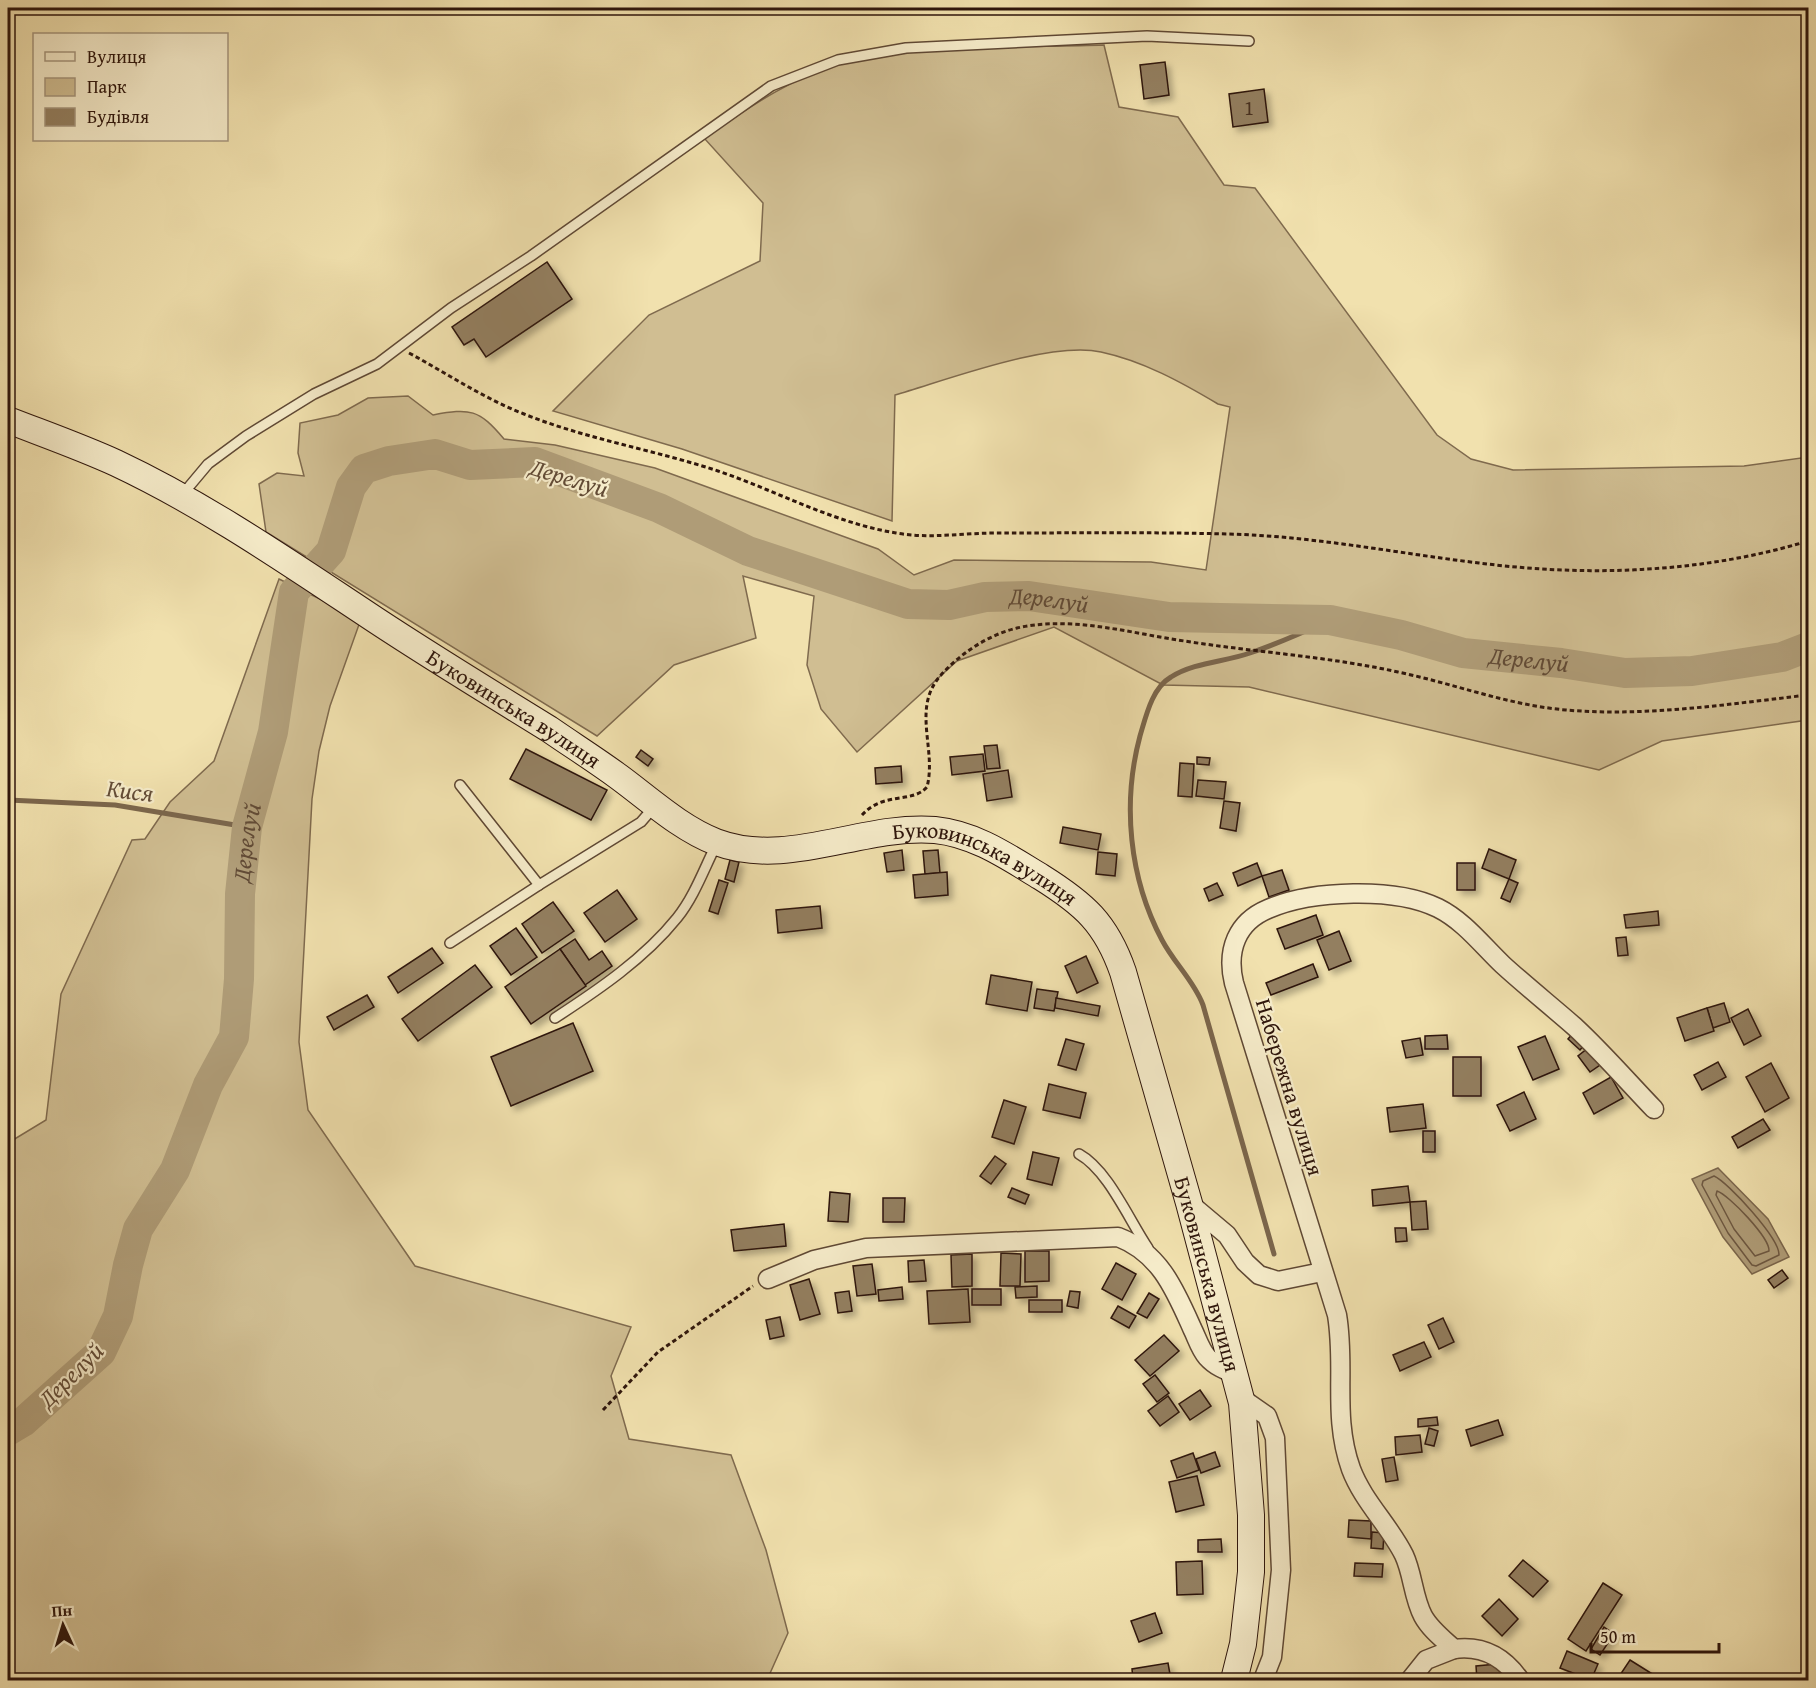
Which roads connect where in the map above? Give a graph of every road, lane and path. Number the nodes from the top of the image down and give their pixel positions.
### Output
1 (1249, 41) dead end
2 (400, 348) junction
3 (8, 420) edge
4 (180, 496) junction
5 (1809, 541) edge
6 (1809, 695) edge
7 (460, 785) dead end
8 (655, 805) junction
9 (848, 840) junction
10 (717, 842) junction
11 (539, 885) junction
12 (450, 943) dead end
13 (555, 1018) dead end
14 (1654, 1109) dead end
15 (1079, 1154) dead end
16 (1189, 1203) junction
17 (1157, 1262) junction
18 (1322, 1272) junction
19 (768, 1279) joint
20 (1238, 1386) junction
21 (603, 1410) dead end
22 (1454, 1649) junction
23 (1234, 1680) edge
24 (1263, 1680) edge
25 (1410, 1680) edge
26 (1520, 1680) edge

1 - 2 lane
2 - 4 lane
2 - 5 path
3 - 4 street, Буковинська вулиця
4 - 8 street, Буковинська вулиця
6 - 9 path
7 - 11 lane
8 - 10 street, Буковинська вулиця
8 - 11 lane
9 - 10 street, Буковинська вулиця
9 - 16 street, Буковинська вулиця
10 - 13 lane
11 - 12 lane
14 - 18 street, Набережна вулиця
15 - 17 lane
16 - 18 street
16 - 20 street, Буковинська вулиця
17 - 19 street
17 - 20 street
18 - 22 street, Набережна вулиця
19 - 21 path
20 - 23 street, Буковинська вулиця
20 - 24 street
22 - 25 street
22 - 26 street

